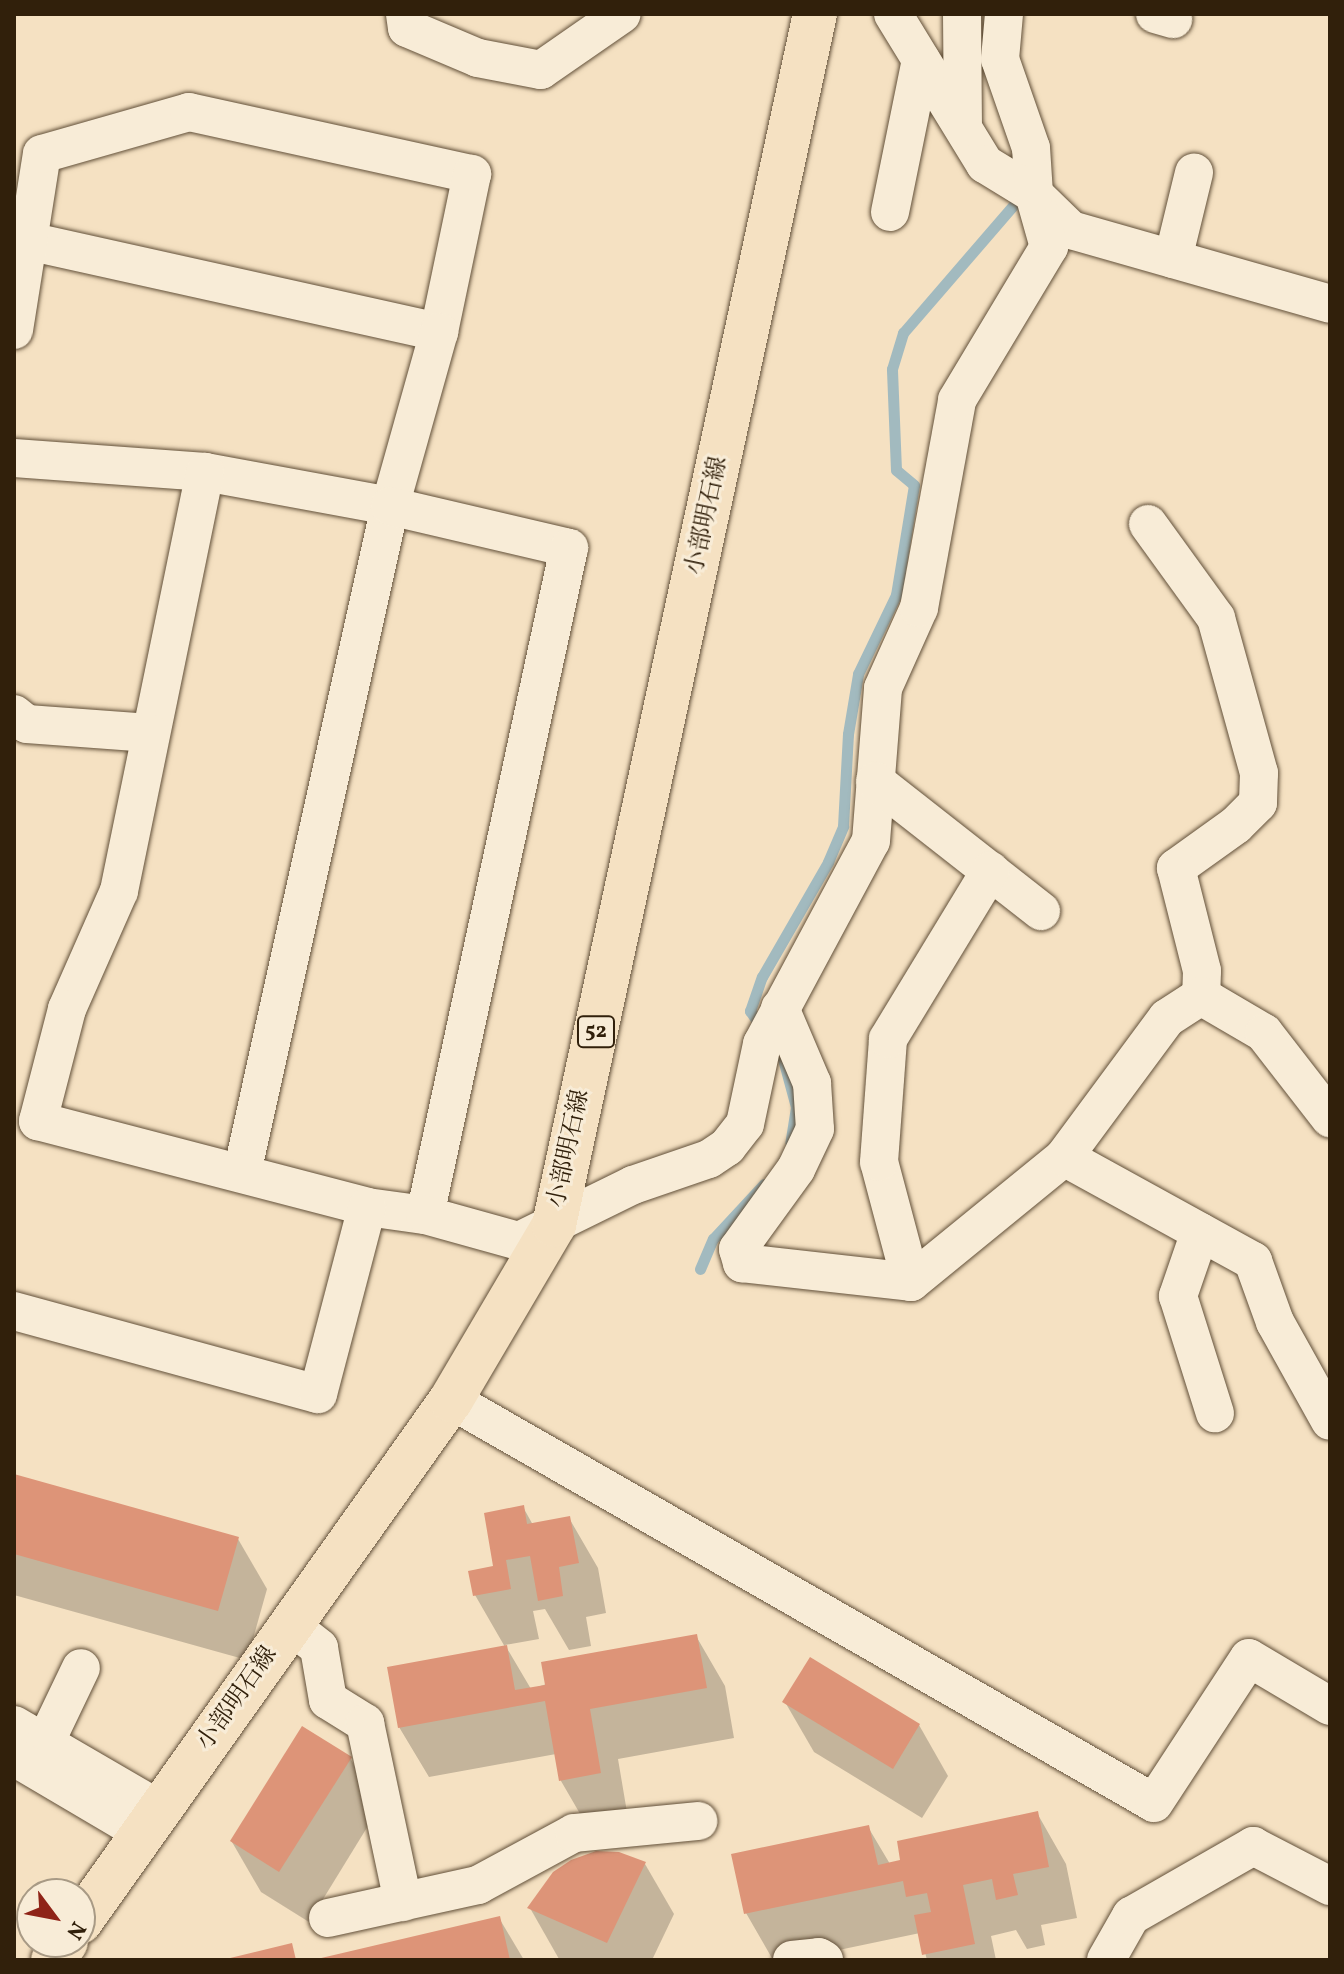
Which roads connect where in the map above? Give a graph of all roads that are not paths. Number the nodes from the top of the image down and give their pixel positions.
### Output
1 (405, 14) edge
2 (815, 14) edge
3 (893, 14) edge
4 (962, 14) edge
5 (1004, 14) edge
6 (611, 18) edge
7 (921, 60) junction
8 (963, 130) junction
9 (1194, 173) dead end
10 (1034, 194) junction
11 (890, 212) dead end
12 (28, 241) junction
13 (1173, 259) junction
14 (1330, 304) edge
15 (14, 330) edge
16 (439, 332) junction
17 (14, 458) edge
18 (205, 472) junction
19 (390, 506) junction
20 (1148, 524) dead end
21 (14, 714) edge
22 (150, 733) junction
23 (875, 781) junction
24 (990, 871) junction
25 (1041, 911) dead end
26 (1201, 996) junction
27 (771, 1026) junction
28 (1330, 1118) edge
29 (1064, 1157) junction
30 (242, 1173) junction
31 (367, 1207) junction
32 (425, 1215) junction
33 (554, 1225) junction
34 (1200, 1232) junction
35 (911, 1282) junction
36 (14, 1311) edge
37 (451, 1400) junction
38 (1215, 1413) dead end
39 (1330, 1421) edge
40 (290, 1625) junction
41 (81, 1668) dead end
42 (1330, 1706) edge
43 (24, 1742) edge
44 (152, 1821) junction
45 (698, 1821) dead end
46 (1330, 1886) edge
47 (96, 1900) edge
48 (403, 1902) junction
49 (328, 1918) dead end
50 (792, 1960) edge
51 (824, 1960) edge
52 (1106, 1960) edge

1 - 6 street
2 - 33 main road, 小部明石線 / 52
3 - 7 street
4 - 8 street
5 - 10 street
7 - 8 street
7 - 11 street
8 - 10 street
9 - 13 street
10 - 13 street
10 - 23 street
12 - 15 street
12 - 16 street
12 - 16 street
13 - 14 street
16 - 19 street
17 - 18 street
18 - 19 street
18 - 22 street
19 - 30 street
19 - 32 street
20 - 26 street
21 - 22 street
22 - 30 street
23 - 24 street
23 - 27 street
24 - 25 street
24 - 35 street
26 - 28 street
26 - 29 street
27 - 33 street
27 - 35 street
29 - 34 street
29 - 35 street
30 - 31 street
31 - 32 street
31 - 36 street
32 - 33 street
33 - 37 main road, 小部明石線 / 52
34 - 38 street
34 - 39 street
37 - 40 main road, 小部明石線 / 52
37 - 42 street
40 - 44 main road, 小部明石線 / 52
40 - 48 street
41 - 43 street
43 - 44 street
44 - 47 main road, 小部明石線 / 52
45 - 48 street
46 - 52 street
48 - 49 street
50 - 51 street

